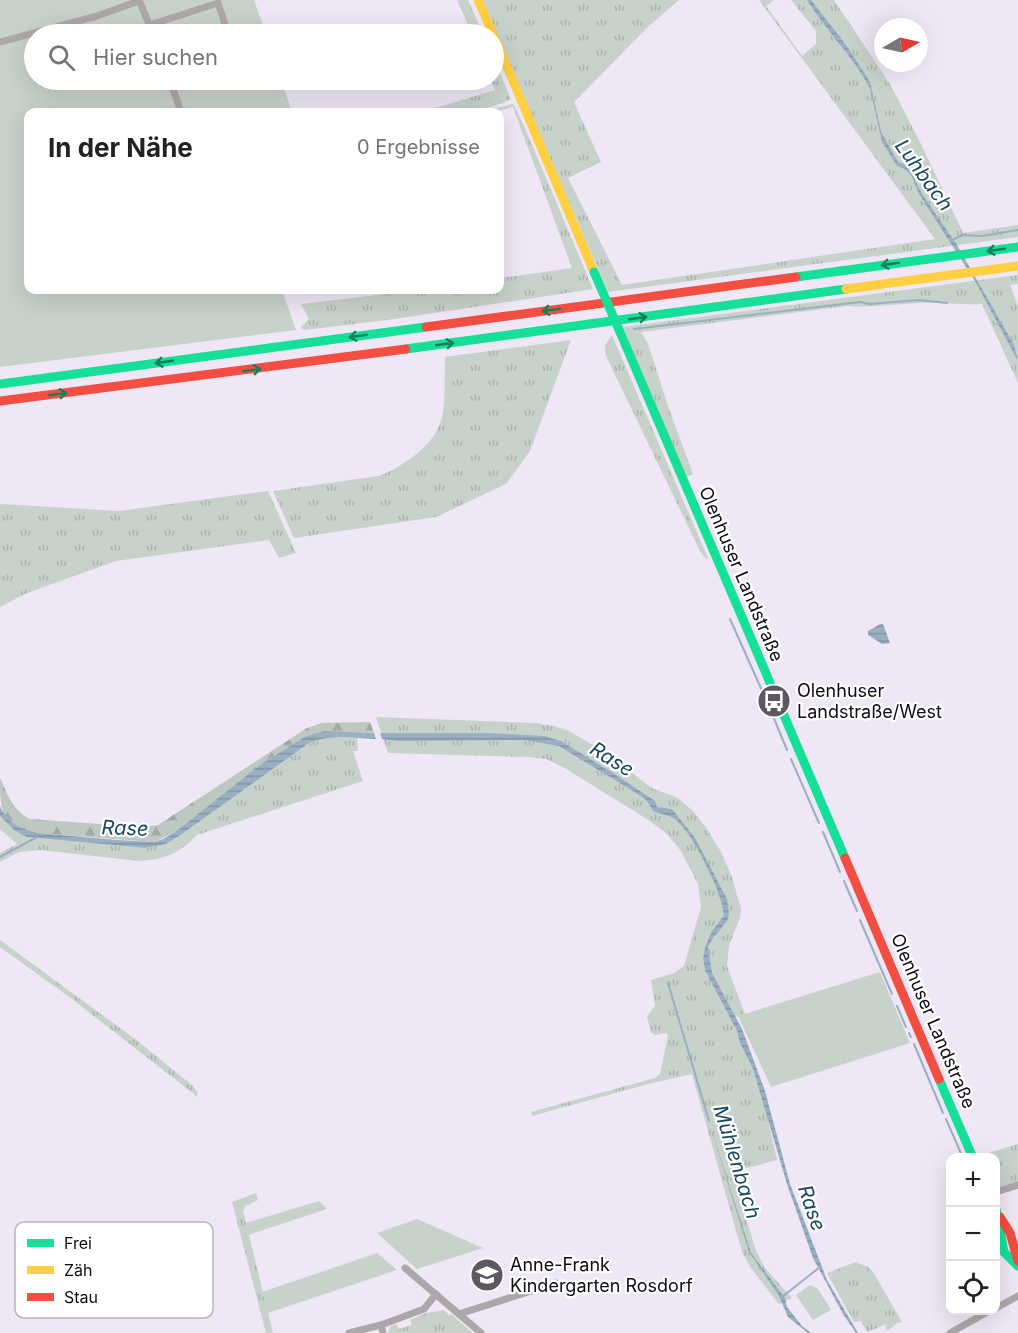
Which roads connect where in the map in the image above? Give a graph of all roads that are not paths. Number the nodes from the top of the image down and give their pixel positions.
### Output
1 (478, 0) edge
2 (139, 1) edge
3 (67, 24) edge
4 (150, 24) edge
5 (153, 24) edge
6 (225, 24) edge
7 (488, 24) edge
8 (24, 36) edge
9 (0, 42) edge
10 (504, 61) edge
11 (173, 90) edge
12 (180, 108) edge
13 (1018, 247) edge
14 (1018, 266) edge
15 (0, 384) edge
16 (0, 401) edge
17 (971, 1153) edge
18 (1018, 1185) edge
19 (1000, 1191) edge
20 (1000, 1215) edge
21 (1018, 1263) edge
22 (405, 1268) dead end
23 (556, 1283) dead end
24 (436, 1294) junction
25 (1018, 1296) edge
26 (1000, 1306) edge
27 (459, 1314) junction
28 (984, 1315) edge
29 (381, 1324) junction
30 (349, 1333) edge
31 (383, 1333) edge
32 (481, 1333) edge
33 (950, 1333) edge

1 - 7 main road, Olenhuser Landstraße
2 - 3 street
2 - 4 street
5 - 6 street
8 - 9 street
10 - 17 main road, Olenhuser Landstraße, bridge
11 - 12 street
13 -> 15 main road
16 -> 14 main road
18 - 19 street
20 - 21 main road
22 - 24 street
23 - 27 street
24 - 27 street
24 - 29 street
25 - 26 street
27 - 32 street
28 - 33 street
29 - 30 street
29 - 31 street

